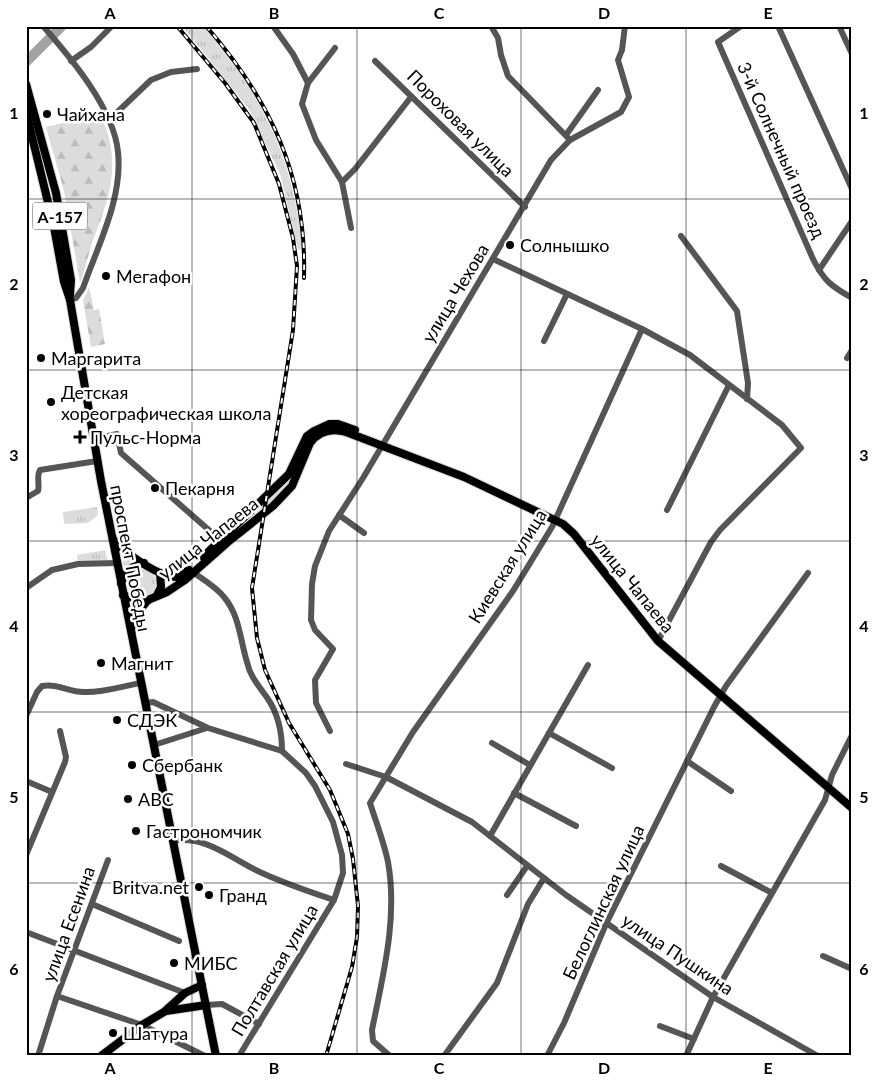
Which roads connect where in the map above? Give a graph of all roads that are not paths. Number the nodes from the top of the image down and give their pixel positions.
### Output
1 (43, 26) edge
2 (112, 26) edge
3 (273, 26) edge
4 (491, 26) edge
5 (625, 26) edge
6 (741, 26) edge
7 (778, 26) edge
8 (839, 26) edge
9 (335, 48) dead end
10 (852, 54) edge
11 (71, 61) junction
12 (376, 61) dead end
13 (197, 68) dead end
14 (308, 83) junction
15 (26, 84) edge
16 (598, 90) dead end
17 (411, 97) junction
18 (26, 112) edge
19 (109, 120) junction
20 (36, 135) junction
21 (568, 138) junction
22 (342, 182) junction
23 (852, 190) edge
24 (525, 207) junction
25 (852, 221) edge
26 (351, 228) dead end
27 (681, 236) dead end
28 (493, 259) junction
29 (818, 270) junction
30 (567, 294) junction
31 (852, 298) edge
32 (70, 300) junction
33 (642, 329) junction
34 (544, 341) dead end
35 (852, 350) edge
36 (848, 358) dead end
37 (729, 385) junction
38 (747, 399) junction
39 (94, 439) junction
40 (382, 446) junction
41 (97, 461) junction
42 (26, 498) edge
43 (667, 510) dead end
44 (339, 515) junction
45 (555, 520) junction
46 (364, 533) dead end
47 (112, 538) junction
48 (218, 538) dead end
49 (117, 563) junction
50 (144, 563) junction
51 (160, 573) junction
52 (194, 573) junction
53 (808, 573) dead end
54 (121, 583) junction
55 (26, 588) edge
56 (123, 595) junction
57 (157, 595) junction
58 (148, 600) junction
59 (132, 638) junction
60 (658, 641) junction
61 (588, 665) dead end
62 (141, 683) junction
63 (721, 696) junction
64 (146, 703) junction
65 (26, 716) edge
66 (208, 728) junction
67 (60, 731) dead end
68 (330, 731) dead end
69 (549, 733) junction
70 (852, 735) edge
71 (492, 743) dead end
72 (154, 745) junction
73 (282, 751) junction
74 (687, 761) junction
75 (346, 764) dead end
76 (530, 765) junction
77 (612, 768) dead end
78 (386, 777) junction
79 (26, 782) edge
80 (829, 788) junction
81 (731, 791) dead end
82 (52, 792) junction
83 (514, 793) junction
84 (852, 808) edge
85 (576, 826) dead end
86 (490, 836) junction
87 (174, 841) junction
88 (26, 855) edge
89 (108, 860) dead end
90 (527, 866) junction
91 (721, 866) dead end
92 (544, 878) junction
93 (772, 893) junction
94 (507, 895) dead end
95 (334, 900) junction
96 (92, 904) junction
97 (606, 924) junction
98 (26, 932) edge
99 (179, 941) dead end
100 (76, 949) junction
101 (823, 956) dead end
102 (852, 970) edge
103 (202, 985) junction
104 (185, 993) junction
105 (57, 996) junction
106 (713, 998) junction
107 (206, 1005) junction
108 (164, 1012) junction
109 (259, 1024) junction
110 (142, 1025) junction
111 (660, 1026) dead end
112 (694, 1039) junction
113 (38, 1056) edge
114 (101, 1056) edge
115 (205, 1056) edge
116 (216, 1056) edge
117 (239, 1056) edge
118 (390, 1056) edge
119 (444, 1056) edge
120 (547, 1056) edge
121 (686, 1056) edge
122 (818, 1056) edge

1 - 11 street
2 - 11 street
3 - 14 street
4 - 21 street
5 - 21 street, улица Чехова
6 - 29 street, 3-й Солнечный проезд
7 - 23 street
8 - 10 street
9 - 14 street
11 - 19 street
12 - 17 street, Пороховая улица
13 - 19 street
14 - 22 street
15 - 20 main road, проспект Победы / А-157
16 - 21 street, улица Чехова
17 - 22 street
17 - 24 street, Пороховая улица
18 - 20 main road, проспект Победы / А-157
19 - 32 street
20 - 32 main road, проспект Победы / А-157
21 - 24 street, улица Чехова
22 - 26 street
24 - 28 street, улица Чехова
25 - 29 street
27 - 38 street
28 - 30 street
28 - 40 street, улица Чехова
29 - 31 street, 3-й Солнечный проезд
30 - 33 street
30 - 34 street
32 - 39 main road, проспект Победы / А-157
33 - 37 street
33 - 45 street, Киевская улица
35 - 36 street
37 - 38 street
37 - 43 street
38 - 60 street
39 - 41 main road, проспект Победы / А-157
39 - 48 street
40 - 44 street, улица Чехова
40 - 45 main road, улица Чапаева
40 - 51 main road, улица Чапаева
40 - 52 main road, улица Чапаева
41 - 42 street
41 - 47 main road, проспект Победы / А-157
44 - 46 street
44 - 68 street, улица Чехова
45 - 60 main road, улица Чапаева
45 - 78 street, Киевская улица
47 - 49 main road, проспект Победы / А-157
47 - 50 main road, улица Чапаева
49 - 54 main road, проспект Победы / А-157
49 - 55 street
50 - 51 main road, улица Чапаева
50 - 54 main road
51 - 57 main road, улица Чапаева
52 - 57 main road, улица Чапаева
52 - 73 street
53 - 63 street, Белоглинская улица
54 - 56 main road, проспект Победы / А-157
56 - 58 main road
56 - 59 main road, проспект Победы / А-157
57 - 58 main road, улица Чапаева
58 - 59 main road, улица Чапаева
59 - 62 main road, проспект Победы / А-157
60 - 63 main road, улица Чапаева
61 - 69 street
62 - 64 main road, проспект Победы / А-157
62 - 65 street
63 - 74 street, Белоглинская улица
63 - 80 main road, улица Чапаева
64 - 66 street
64 - 72 main road, проспект Победы / А-157
66 - 72 street
66 - 73 street
67 - 82 street
69 - 76 street
69 - 77 street
70 - 80 street
71 - 76 street
72 - 87 main road, проспект Победы / А-157
73 - 95 street, Полтавская улица
74 - 81 street
74 - 97 street, Белоглинская улица
75 - 78 street, улица Пушкина
76 - 83 street
78 - 86 street, улица Пушкина
78 - 118 street, Киевская улица
79 - 82 street
80 - 84 main road, улица Чапаева
80 - 93 street
82 - 88 street
83 - 85 street
83 - 86 street
86 - 90 street, улица Пушкина
87 - 95 street
87 - 103 main road, проспект Победы / А-157
89 - 96 street, улица Есенина
90 - 92 street, улица Пушкина
90 - 94 street
91 - 93 street
92 - 97 street, улица Пушкина
92 - 119 street
93 - 106 street
95 - 109 street, Полтавская улица
96 - 99 street
96 - 100 street, улица Есенина
97 - 106 street, улица Пушкина
97 - 120 street, Белоглинская улица
98 - 100 street
100 - 104 street
100 - 105 street, улица Есенина
101 - 102 street
103 - 104 main road
103 - 107 main road, проспект Победы / А-157
104 - 108 main road
105 - 110 street
105 - 113 street, улица Есенина
106 - 112 street
106 - 122 street, улица Пушкина
107 - 108 main road
107 - 109 street
107 - 116 main road, проспект Победы / А-157
108 - 110 main road
109 - 117 street, Полтавская улица
110 - 114 main road
110 - 115 street
111 - 112 street
112 - 121 street

